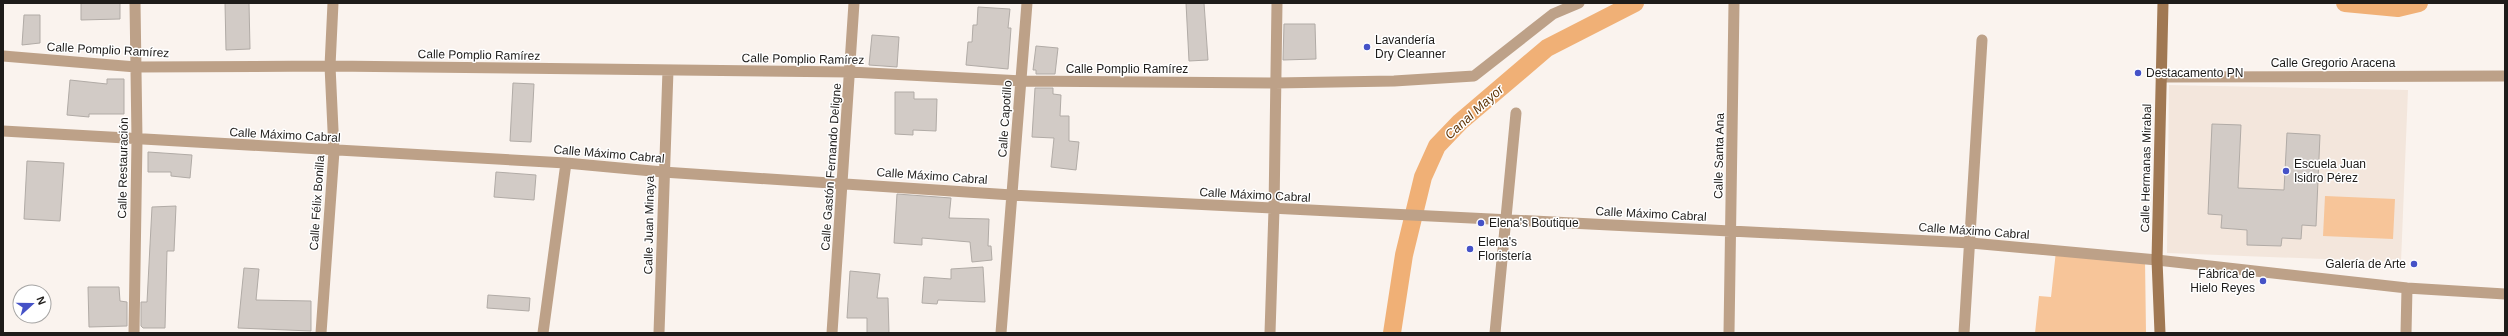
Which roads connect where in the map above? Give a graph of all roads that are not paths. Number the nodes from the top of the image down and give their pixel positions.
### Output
1 (135, 3) edge
2 (332, 3) edge
3 (854, 3) edge
4 (1027, 3) edge
5 (1277, 3) edge
6 (1579, 3) edge
7 (1734, 3) edge
8 (2163, 3) edge
9 (1982, 40) dead end
10 (3, 56) edge
11 (330, 66) junction
12 (136, 67) junction
13 (668, 70) junction
14 (850, 72) junction
15 (2505, 76) edge
16 (2161, 77) junction
17 (1021, 82) junction
18 (1275, 83) junction
19 (1516, 113) dead end
20 (3, 132) edge
21 (137, 139) junction
22 (334, 152) junction
23 (566, 163) junction
24 (663, 172) junction
25 (843, 182) junction
26 (1012, 196) junction
27 (1274, 209) junction
28 (1506, 220) junction
29 (1732, 231) junction
30 (1971, 243) junction
31 (2157, 260) junction
32 (2407, 288) junction
33 (2505, 294) edge
34 (134, 333) edge
35 (321, 333) edge
36 (543, 333) edge
37 (659, 333) edge
38 (832, 333) edge
39 (1001, 333) edge
40 (1270, 333) edge
41 (1495, 333) edge
42 (1728, 333) edge
43 (1964, 333) edge
44 (2160, 333) edge
45 (2406, 333) edge

1 - 12 street, Calle Restauración
2 - 11 street, Calle Félix Bonilla
3 - 14 street, Calle Gastón Fernando Deligne
4 - 17 street, Calle Capotillo
5 - 18 street
6 - 18 street, Calle Pomplio Ramírez
7 - 29 street, Calle Santa Ana
8 - 16 main road, Calle Hermanas Mirabal
9 - 30 street
10 - 12 street, Calle Pomplio Ramírez
11 - 12 street, Calle Pomplio Ramírez
11 - 13 street, Calle Pomplio Ramírez
11 - 22 street, Calle Félix Bonilla
12 - 21 street, Calle Restauración
13 - 14 street, Calle Pomplio Ramírez
13 - 24 street, Calle Juan Minaya
14 - 17 street, Calle Pomplio Ramírez
14 - 25 street, Calle Gastón Fernando Deligne
15 - 16 street, Calle Gregorio Aracena
16 - 31 main road, Calle Hermanas Mirabal
17 - 18 street, Calle Pomplio Ramírez
17 - 26 street, Calle Capotillo
18 - 27 street
19 - 28 street
20 - 21 street, Calle Máximo Cabral
21 - 22 street, Calle Máximo Cabral
21 - 34 street, Calle Restauración
22 - 23 street, Calle Máximo Cabral
22 - 35 street, Calle Félix Bonilla
23 - 24 street, Calle Máximo Cabral
23 - 36 street
24 - 25 street, Calle Máximo Cabral
24 - 37 street, Calle Juan Minaya
25 - 26 street, Calle Máximo Cabral
25 - 38 street, Calle Gastón Fernando Deligne
26 - 27 street, Calle Máximo Cabral
26 - 39 street, Calle Capotillo
27 - 28 street, Calle Máximo Cabral
27 - 40 street
28 - 29 street, Calle Máximo Cabral
28 - 41 street
29 - 30 street, Calle Máximo Cabral
29 - 42 street, Calle Santa Ana
30 - 31 street, Calle Máximo Cabral
30 - 43 street
31 - 32 street, Calle Máximo Cabral
31 - 44 main road, Calle Hermanas Mirabal
32 - 33 street, Calle Máximo Cabral
32 - 45 street

